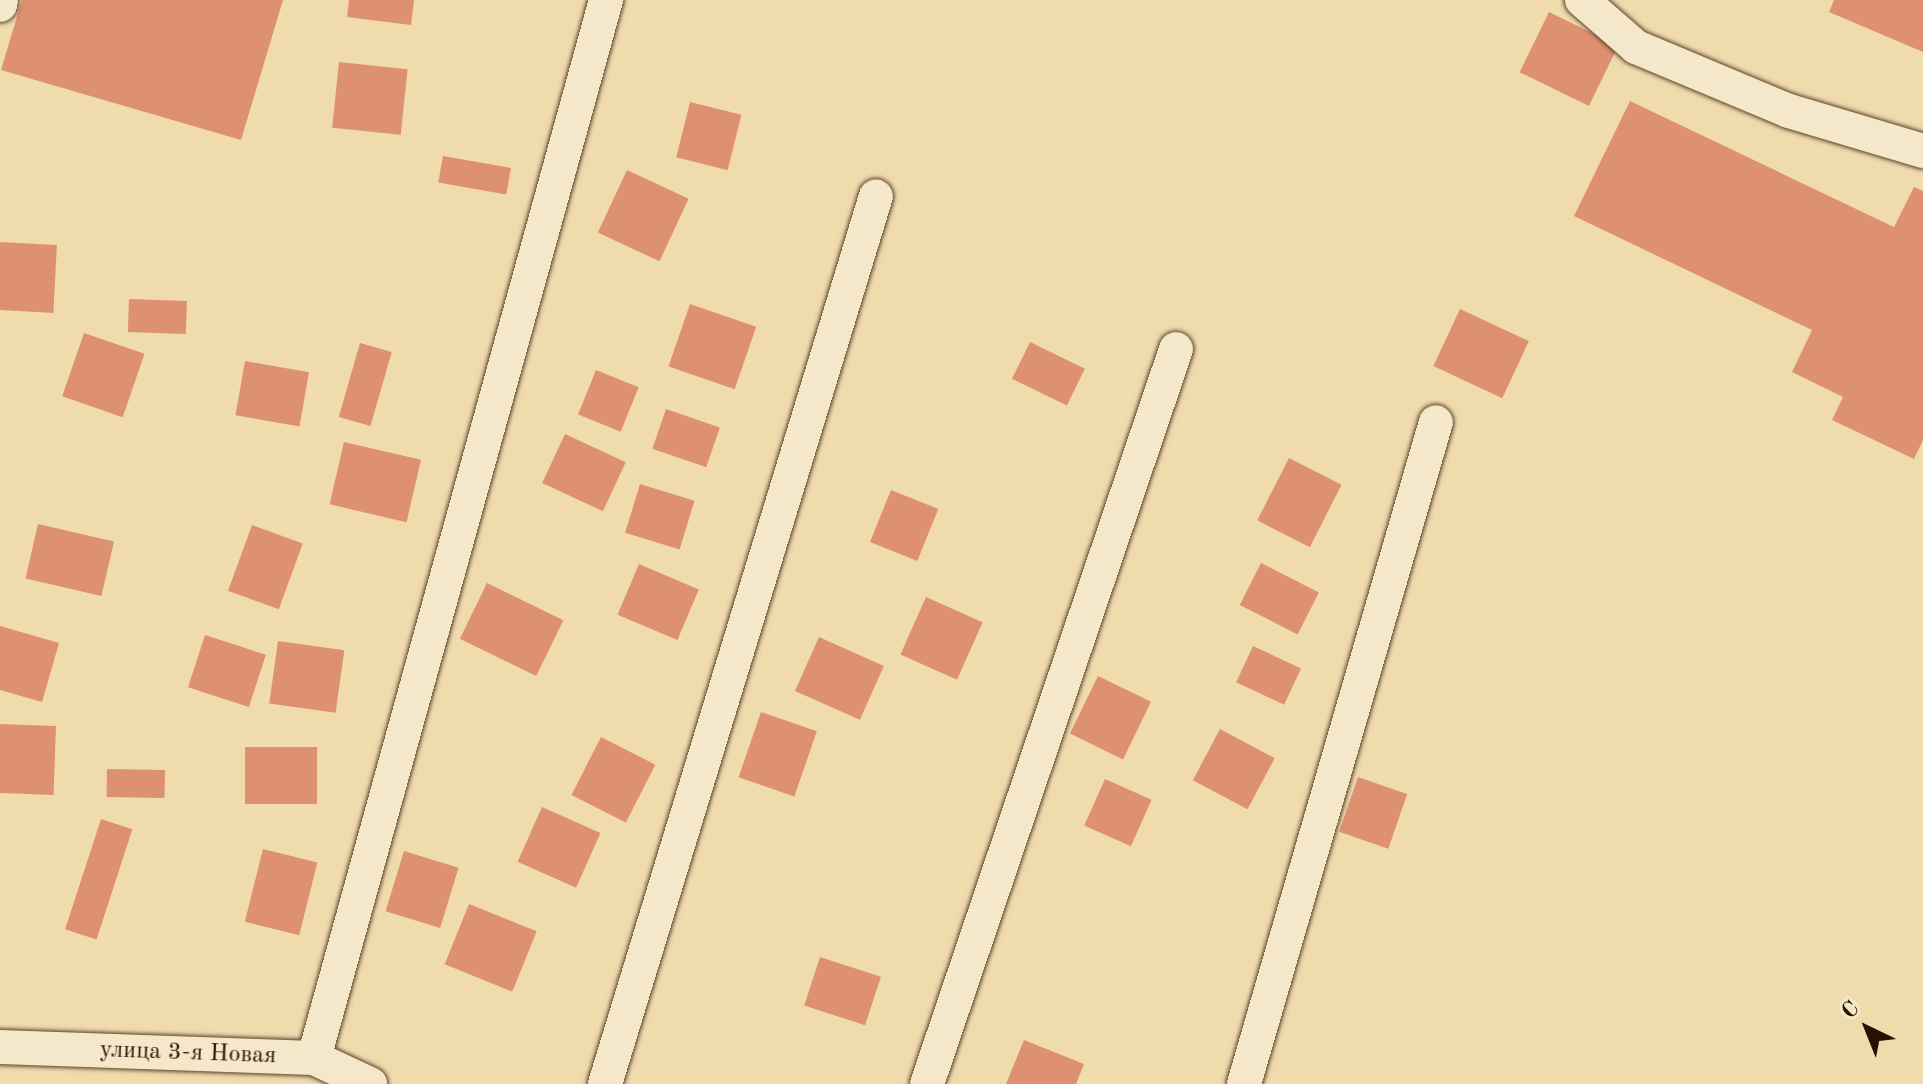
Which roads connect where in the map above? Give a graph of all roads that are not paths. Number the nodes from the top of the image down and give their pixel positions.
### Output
1 (606, 0) edge
2 (1582, 0) edge
3 (1923, 151) edge
4 (876, 196) dead end
5 (1176, 349) dead end
6 (1436, 422) dead end
7 (0, 1047) edge
8 (314, 1058) junction
9 (370, 1084) edge
10 (605, 1084) edge
11 (927, 1084) edge
12 (1244, 1084) edge

1 - 8 street
2 - 3 street
4 - 10 street
5 - 11 street
6 - 12 street
7 - 8 street, улица 3-я Новая
8 - 9 street, улица 3-я Новая

